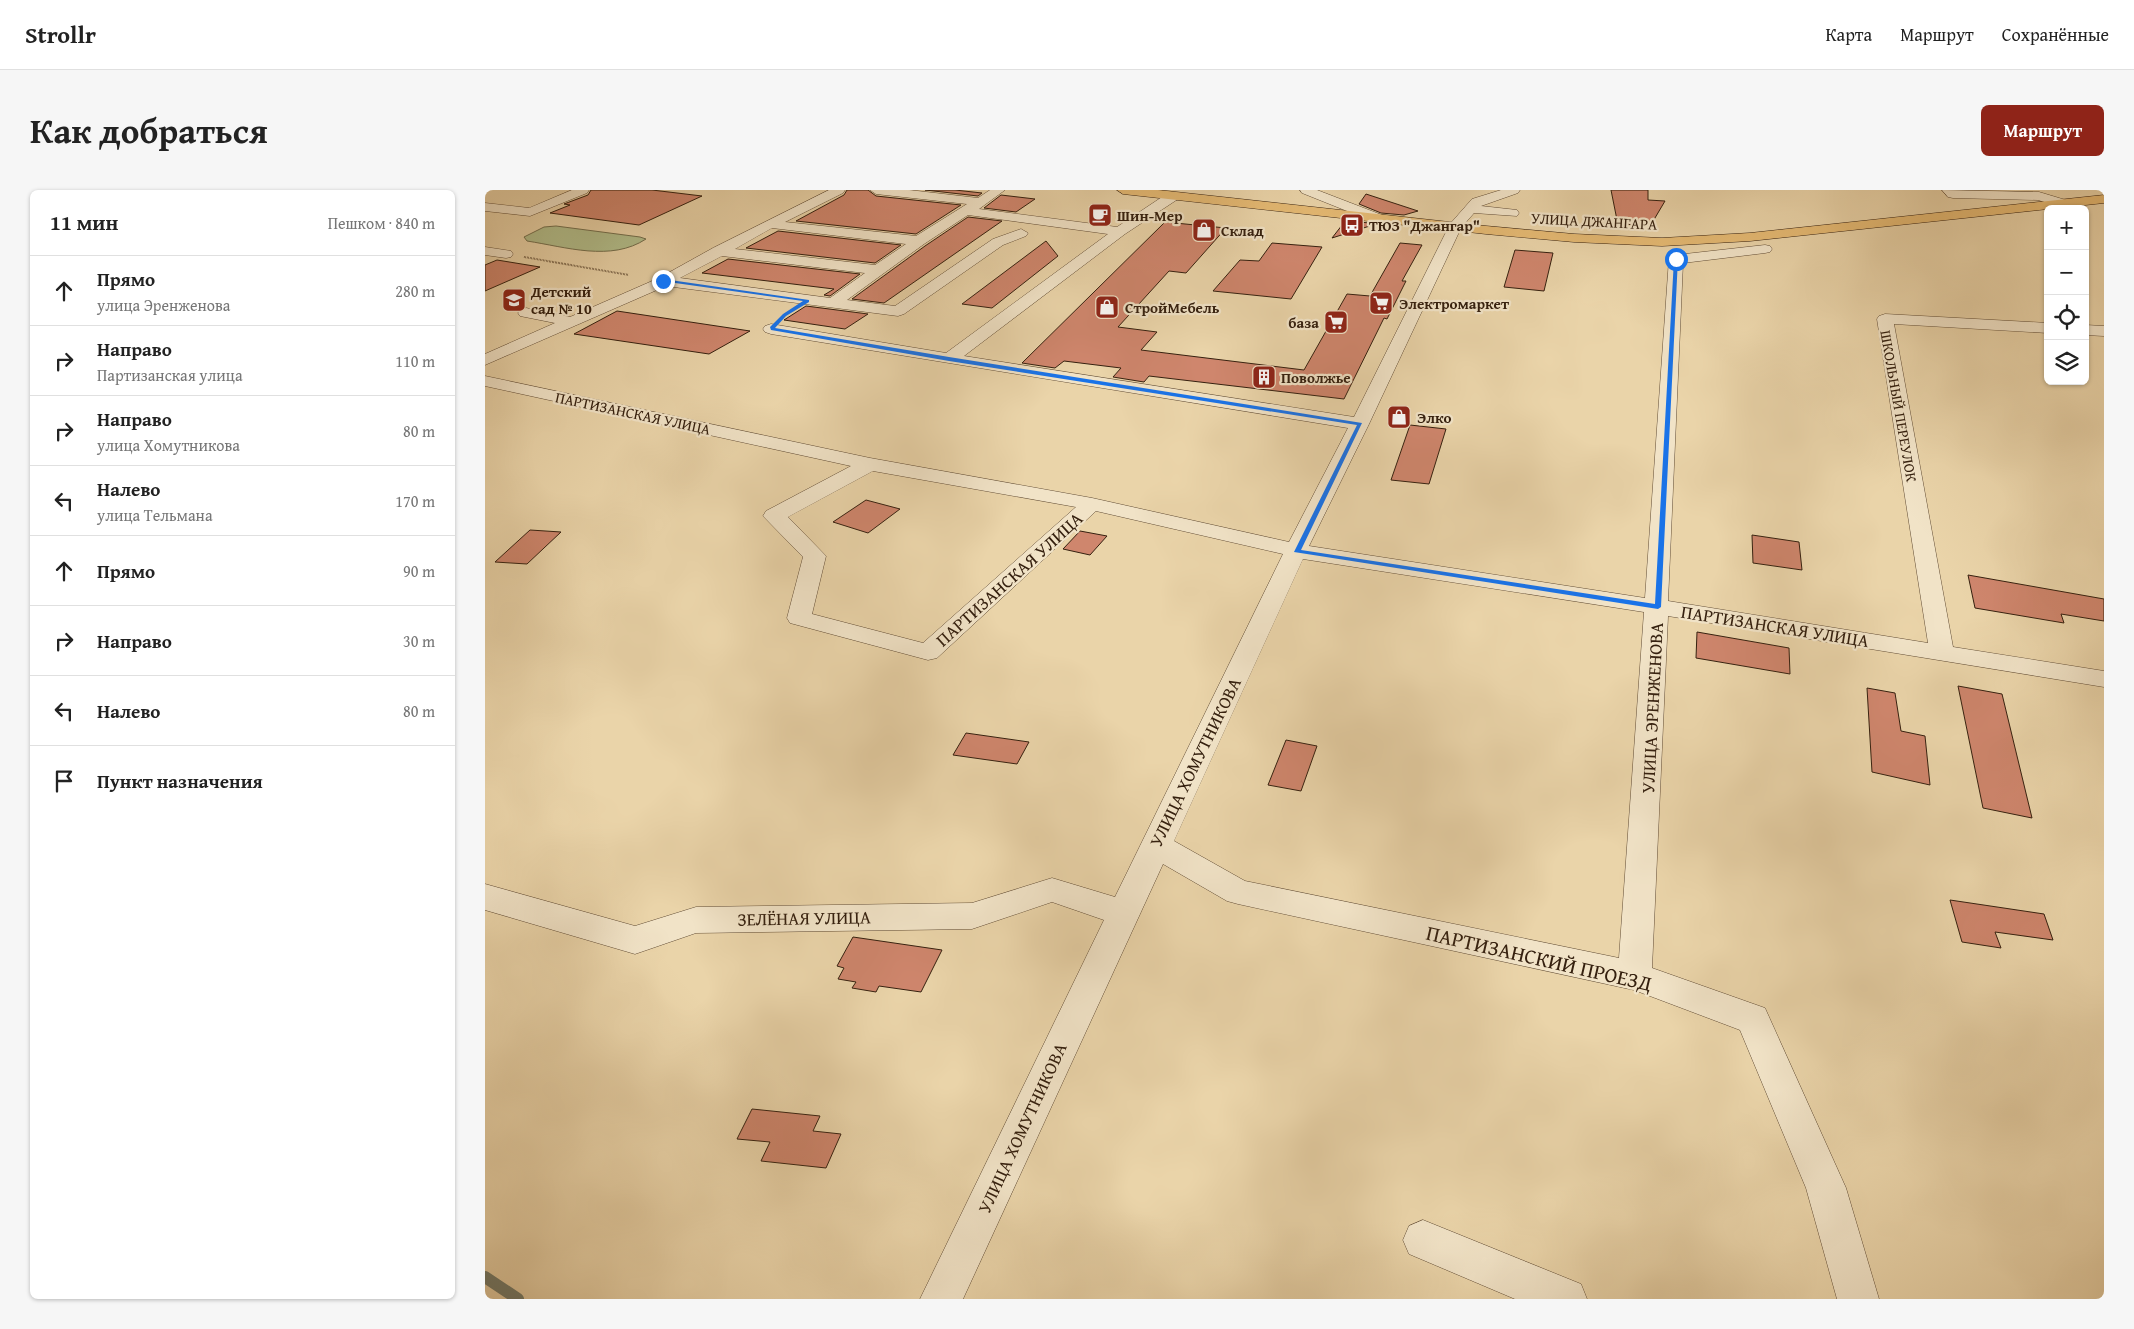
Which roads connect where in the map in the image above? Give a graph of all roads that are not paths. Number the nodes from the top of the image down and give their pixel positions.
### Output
1 (583, 190) edge
2 (839, 190) edge
3 (876, 190) edge
4 (999, 190) edge
5 (1123, 190) edge
6 (1514, 190) edge
7 (1948, 190) edge
8 (1173, 196) junction
9 (504, 197) dead end
10 (1311, 198) edge
11 (2104, 199) edge
12 (980, 202) junction
13 (2104, 203) edge
14 (2064, 204) junction
15 (485, 205) edge
16 (966, 211) junction
17 (1512, 213) dead end
18 (1377, 218) junction
19 (1463, 218) junction
20 (770, 224) junction
21 (1120, 231) junction
22 (1021, 233) dead end
23 (919, 241) junction
24 (1765, 249) dead end
25 (485, 251) edge
26 (718, 251) junction
27 (506, 254) road end
28 (877, 270) junction
29 (663, 281) junction
30 (807, 301) junction
31 (834, 302) junction
32 (526, 313) dead end
33 (573, 322) junction
34 (2044, 328) edge
35 (2089, 330) edge
36 (2104, 332) edge
37 (949, 359) junction
38 (485, 360) edge
39 (485, 381) edge
40 (1361, 424) junction
41 (870, 464) junction
42 (1092, 504) junction
43 (1297, 551) junction
44 (1658, 607) junction
45 (1942, 653) junction
46 (2104, 679) edge
47 (1156, 845) junction
48 (485, 897) edge
49 (1123, 913) junction
50 (1635, 976) junction
51 (1423, 1240) dead end
52 (941, 1299) edge
53 (1566, 1299) edge
54 (1858, 1299) edge

1 - 15 street
2 - 20 street
3 - 12 street
4 - 12 street
5 - 8 main road, УЛИЦА ДЖАНГАРА
6 - 19 street
7 - 14 street
8 - 10 main road, УЛИЦА ДЖАНГАРА
8 - 21 street
9 - 15 street
10 - 18 main road, УЛИЦА ДЖАНГАРА
10 - 18 street
11 - 14 main road, УЛИЦА ДЖАНГАРА
12 - 16 street
13 - 14 main road, УЛИЦА ДЖАНГАРА
14 - 19 main road, УЛИЦА ДЖАНГАРА
16 - 21 street
16 - 23 street
17 - 19 street
18 - 19 main road, УЛИЦА ДЖАНГАРА
19 - 40 street, УЛИЦА ХОМУТНИКОВА
20 - 23 street
20 - 26 street
21 - 37 street
22 - 31 street
23 - 28 street
24 - 44 street, УЛИЦА ЭРЕНЖЕНОВА
25 - 27 street
26 - 28 street
26 - 29 street
28 - 31 street
29 - 30 street
29 - 33 street
30 - 31 street
30 - 37 street
32 - 33 street
33 - 38 street
34 - 45 street, ШКОЛЬНЫЙ ПЕРЕУЛОК
35 - 36 street
37 - 40 street
39 - 41 street, ПАРТИЗАНСКАЯ УЛИЦА
40 - 43 street, УЛИЦА ХОМУТНИКОВА
41 - 42 street, ПАРТИЗАНСКАЯ УЛИЦА
41 - 42 street, ПАРТИЗАНСКАЯ УЛИЦА
42 - 43 street, ПАРТИЗАНСКАЯ УЛИЦА
43 - 44 street, ПАРТИЗАНСКАЯ УЛИЦА
43 - 47 street, УЛИЦА ХОМУТНИКОВА
44 - 45 street, ПАРТИЗАНСКАЯ УЛИЦА
44 - 50 street, УЛИЦА ЭРЕНЖЕНОВА
45 - 46 street, ПАРТИЗАНСКАЯ УЛИЦА
47 - 49 street, УЛИЦА ХОМУТНИКОВА
47 - 50 street, ПАРТИЗАНСКИЙ ПРОЕЗД
48 - 49 street, ЗЕЛЁНАЯ УЛИЦА
49 - 52 street, УЛИЦА ХОМУТНИКОВА
50 - 54 street, ПАРТИЗАНСКИЙ ПРОЕЗД
51 - 53 street

